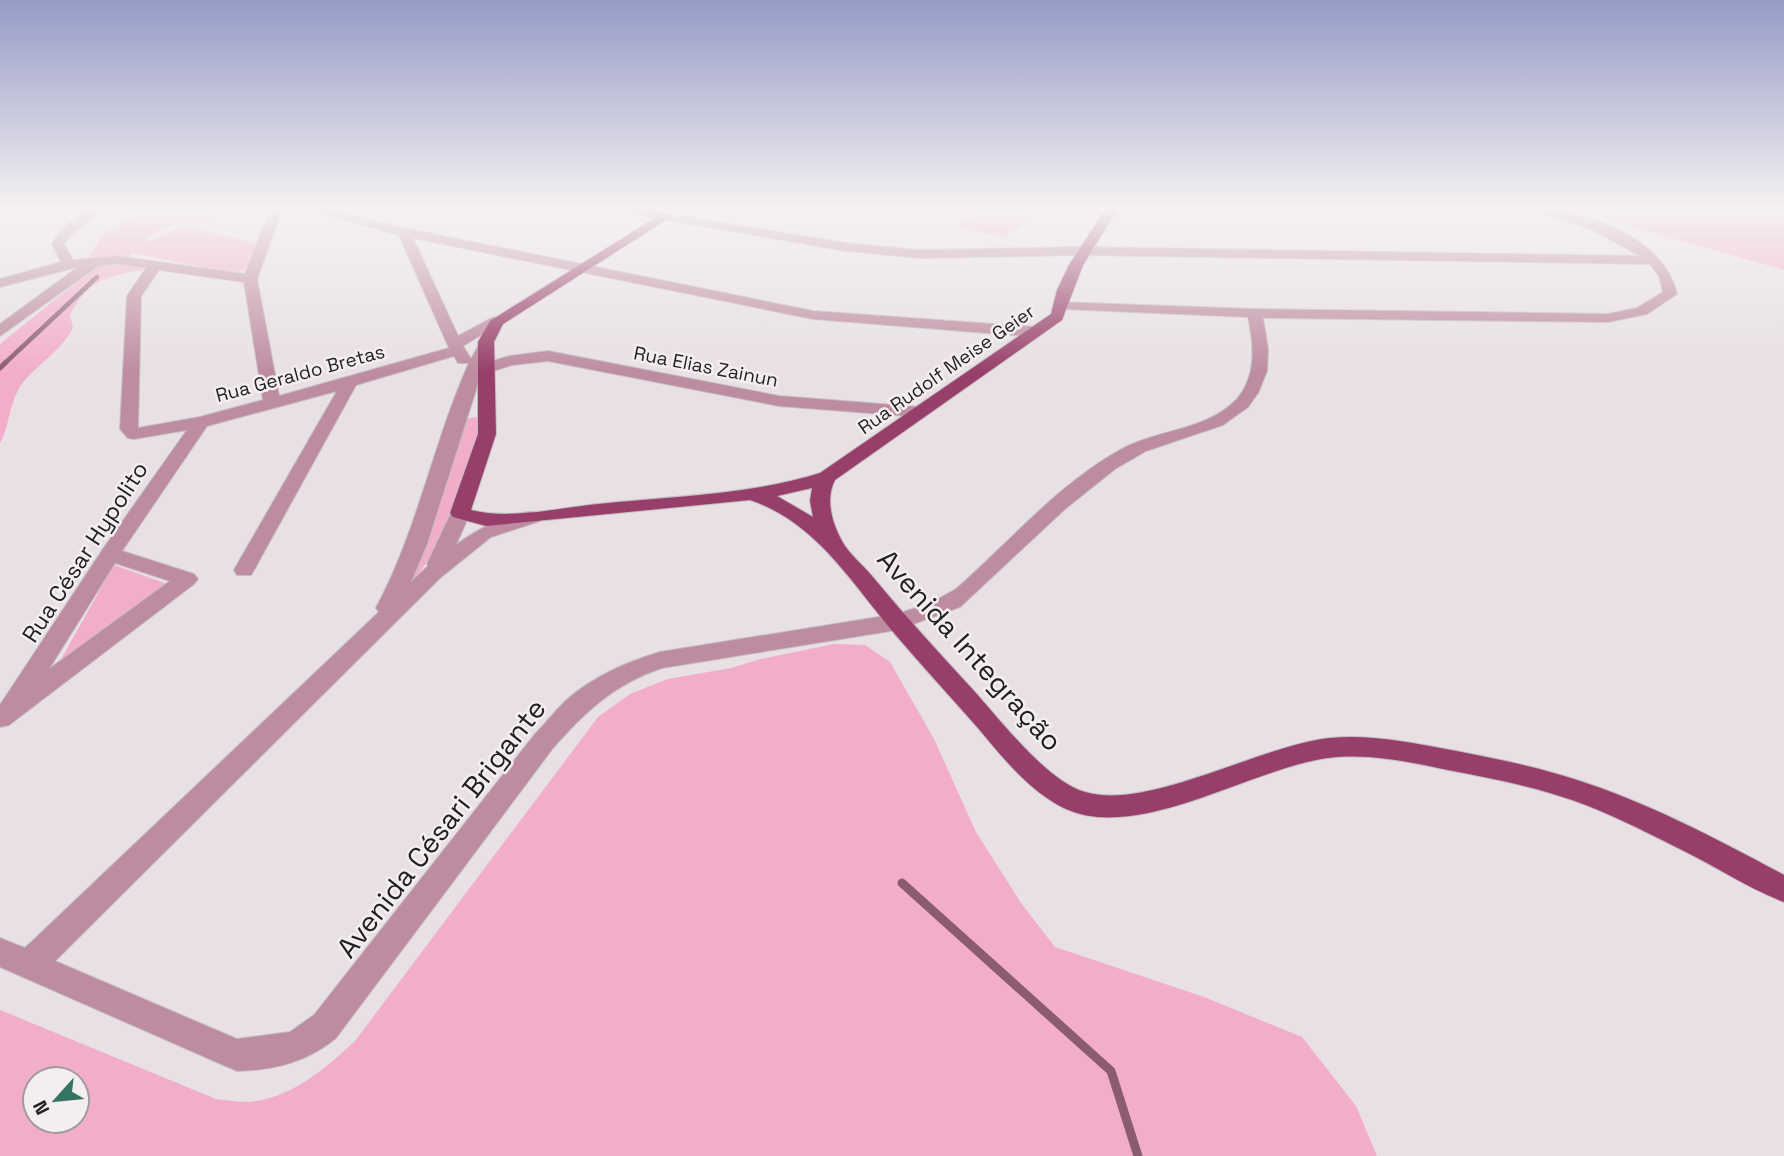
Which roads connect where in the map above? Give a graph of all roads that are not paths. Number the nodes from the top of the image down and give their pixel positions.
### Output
1 (69, 264) edge
2 (92, 264) edge
3 (156, 264) joint
4 (256, 264) edge
5 (419, 264) edge
6 (559, 264) edge
7 (591, 264) edge
8 (1075, 264) edge
9 (1656, 264) edge
10 (583, 269) junction
11 (250, 279) junction
12 (0, 284) edge
13 (1062, 305) junction
14 (1255, 313) junction
15 (497, 321) junction
16 (0, 331) edge
17 (1037, 332) junction
18 (457, 347) junction
19 (479, 371) junction
20 (350, 382) junction
21 (272, 402) junction
22 (920, 412) junction
23 (201, 422) junction
24 (827, 477) junction
25 (751, 494) junction
26 (460, 513) junction
27 (533, 517) junction
28 (832, 542) junction
29 (110, 554) junction
30 (244, 570) dead end
31 (433, 573) junction
32 (897, 622) junction
33 (375, 628) junction
34 (6, 714) edge
35 (1784, 889) edge
36 (14, 959) edge

1 - 12 street
2 - 16 street
3 - 11 street
3 - 23 street, Rua Geraldo Bretas
4 - 11 street
5 - 18 street
6 - 10 street
7 - 10 main road, Rua Geraldo Bretas
8 - 13 main road, Rua Rudolf Meise Geier
9 - 14 street
10 - 15 main road, Rua Geraldo Bretas
10 - 17 street
11 - 21 street
13 - 14 street
13 - 17 main road, Rua Rudolf Meise Geier
14 - 32 street, Avenida Césari Brigante
15 - 18 street, Rua Geraldo Bretas
15 - 19 main road
17 - 22 main road, Rua Rudolf Meise Geier
18 - 19 street
18 - 20 street, Rua Geraldo Bretas
19 - 22 street, Rua Elias Zainun
19 - 26 main road
19 - 33 street
20 - 21 street, Rua Geraldo Bretas
20 - 30 street
21 - 23 street, Rua Geraldo Bretas
22 - 24 main road, Rua Rudolf Meise Geier
23 - 29 street, Rua César Hypolito
24 - 25 main road, Rua Rudolf Meise Geier
24 - 28 main road, Avenida Integração
25 - 27 main road, Rua Rudolf Meise Geier
25 - 28 main road, Avenida Integração
26 - 27 main road, Rua Rudolf Meise Geier
26 - 31 street
27 - 31 street
28 - 32 main road, Avenida Integração
29 - 34 street, Rua César Hypolito
29 - 34 street
31 - 33 street
32 - 35 main road, Avenida Integração
32 - 36 street, Avenida Césari Brigante
33 - 36 street

